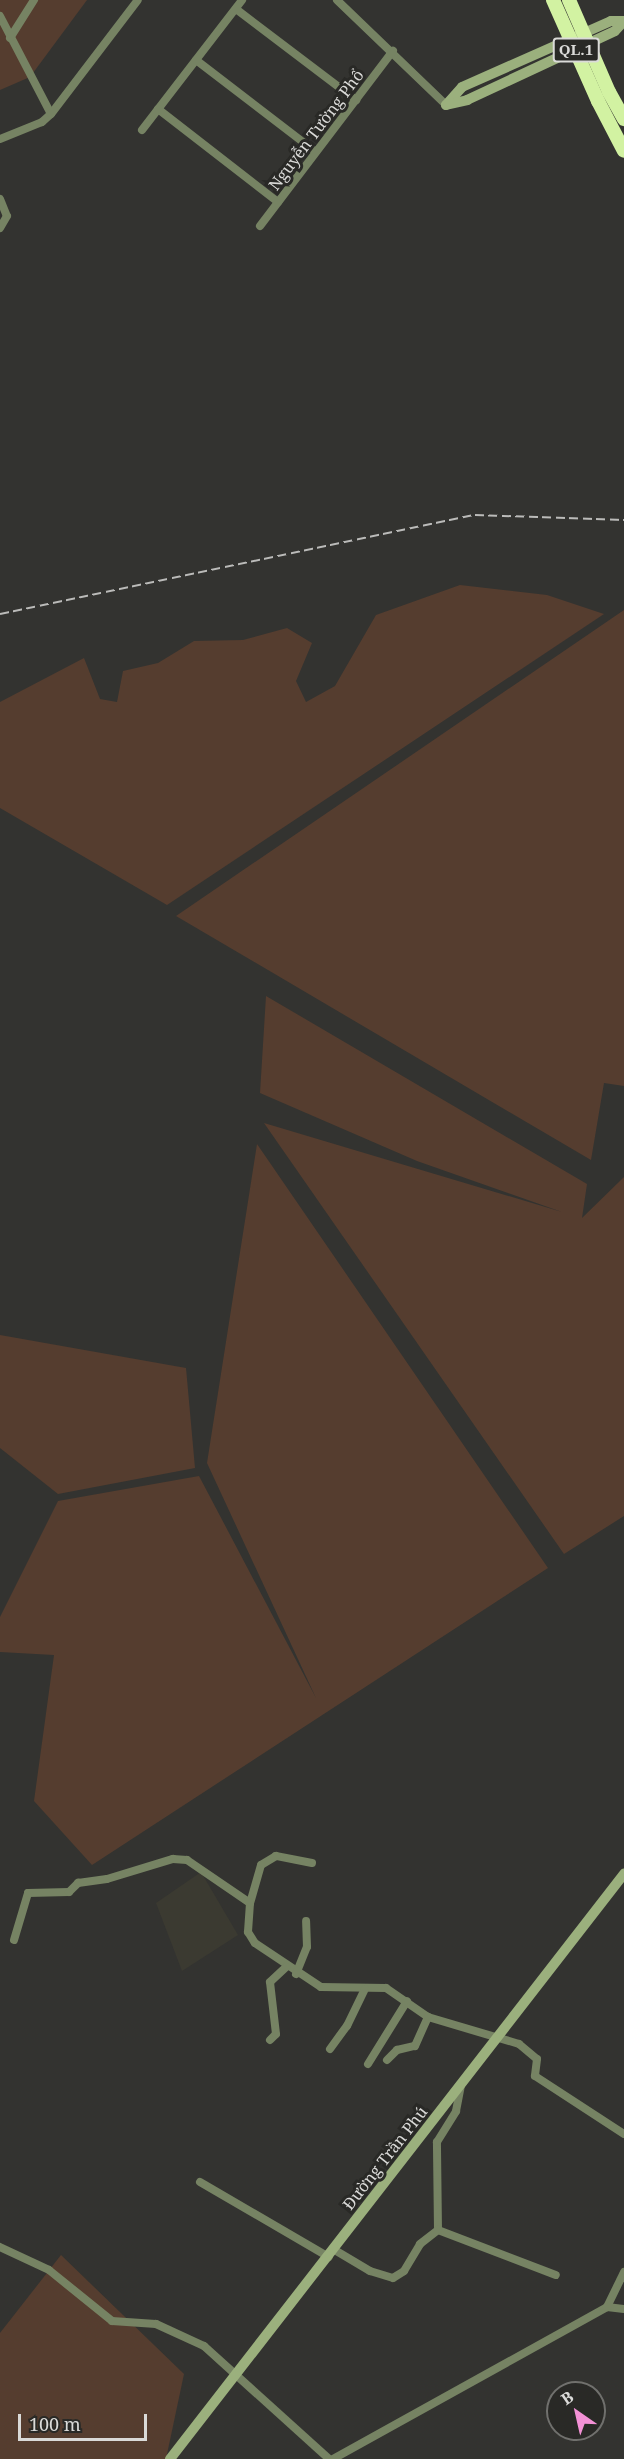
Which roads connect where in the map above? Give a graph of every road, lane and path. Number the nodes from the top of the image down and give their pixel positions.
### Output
1 (34, 0) edge
2 (138, 0) edge
3 (242, 0) edge
4 (337, 0) edge
5 (553, 0) edge
6 (569, 0) edge
7 (236, 9) junction
8 (0, 16) edge
9 (624, 21) edge
10 (10, 38) junction
11 (393, 51) junction
12 (534, 56) junction
13 (196, 60) junction
14 (539, 67) junction
15 (604, 96) junction
16 (356, 100) junction
17 (446, 105) junction
18 (158, 109) junction
19 (51, 114) junction
20 (624, 119) edge
21 (142, 130) dead end
22 (0, 139) edge
23 (624, 151) edge
24 (316, 152) junction
25 (0, 199) edge
26 (278, 202) junction
27 (260, 226) dead end
28 (0, 228) edge
29 (312, 1863) dead end
30 (624, 1874) edge
31 (250, 1903) junction
32 (306, 1922) dead end
33 (14, 1940) dead end
34 (286, 1967) junction
35 (296, 1974) junction
36 (364, 1989) junction
37 (407, 2001) junction
38 (428, 2017) junction
39 (498, 2037) junction
40 (270, 2040) dead end
41 (330, 2049) dead end
42 (387, 2060) dead end
43 (368, 2064) dead end
44 (461, 2086) junction
45 (624, 2134) edge
46 (200, 2182) dead end
47 (438, 2230) junction
48 (0, 2247) edge
49 (331, 2253) junction
50 (624, 2272) edge
51 (556, 2275) dead end
52 (607, 2307) junction
53 (624, 2309) edge
54 (237, 2372) junction
55 (170, 2459) edge
56 (331, 2459) edge

1 - 10 street
2 - 19 street
3 - 7 street
4 - 11 street
5 - 15 highway, QL.1, bridge
6 - 15 highway, QL.1, bridge
7 - 13 street
7 - 16 street
8 - 10 street
9 - 12 main road
9 - 14 main road
10 - 19 street
11 - 16 street, Nguyễn Tường Phổ
11 - 17 street
12 - 14 street
12 - 17 main road
13 - 18 street
13 - 24 street
14 - 17 main road
15 - 20 highway, QL.1
15 - 23 highway, QL.1
16 - 24 street, Nguyễn Tường Phổ
18 - 21 street
18 - 26 street
19 - 22 street
24 - 26 street, Nguyễn Tường Phổ
25 - 28 street
26 - 27 street, Nguyễn Tường Phổ
29 - 31 street
30 - 39 main road, Đường Trần Phú
31 - 33 street
31 - 34 street
32 - 35 street
34 - 35 street
34 - 40 street
35 - 36 street
36 - 37 street
36 - 41 street
37 - 38 street
37 - 43 street
38 - 39 street
38 - 42 street
39 - 44 main road, Đường Trần Phú
39 - 45 street
44 - 47 street
44 - 49 main road, Đường Trần Phú
46 - 49 street
47 - 49 street
47 - 51 street
48 - 54 street
49 - 54 main road, Đường Trần Phú
50 - 52 street
52 - 53 street
52 - 56 street
54 - 55 main road, Đường Trần Phú
54 - 56 street

